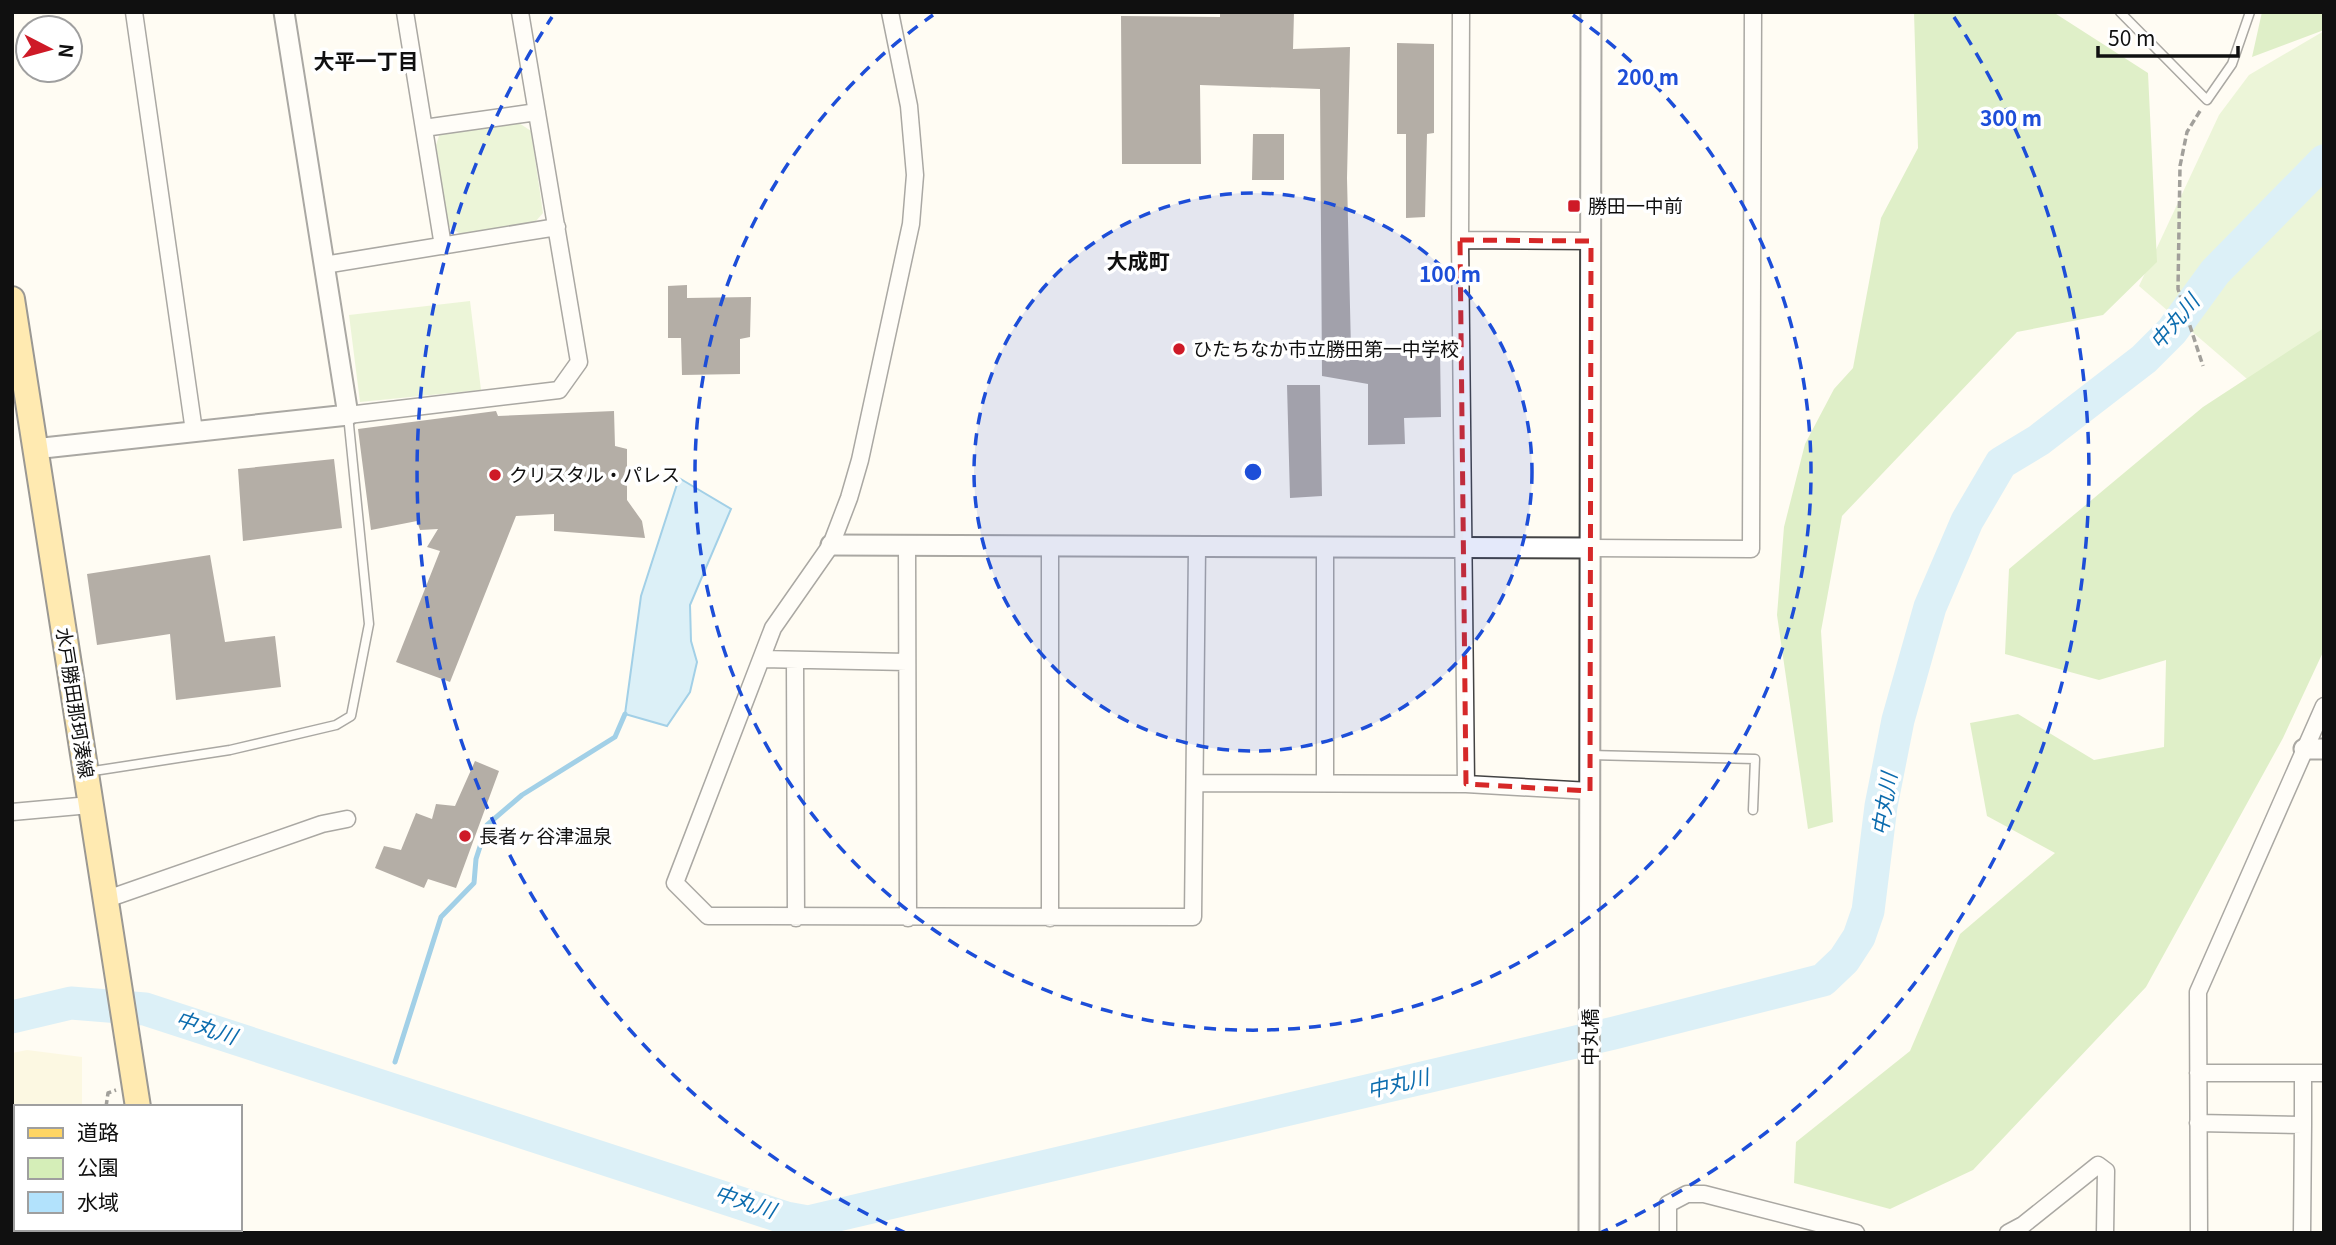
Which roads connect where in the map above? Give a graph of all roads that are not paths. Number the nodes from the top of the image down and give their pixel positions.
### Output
1 (134, 12) edge
2 (284, 12) edge
3 (405, 12) edge
4 (520, 12) edge
5 (890, 12) edge
6 (1461, 12) edge
7 (1591, 12) edge
8 (1754, 12) edge
9 (2120, 12) edge
10 (2250, 12) edge
11 (537, 112) junction
12 (424, 128) junction
13 (556, 227) junction
14 (1460, 240) junction
15 (1591, 241) junction
16 (443, 246) junction
17 (324, 265) junction
18 (12, 299) edge
19 (20, 393) edge
20 (348, 415) junction
21 (194, 432) junction
22 (34, 449) junction
23 (831, 545) junction
24 (907, 547) junction
25 (1050, 547) junction
26 (1325, 547) junction
27 (1197, 548) junction
28 (1591, 548) junction
29 (1465, 549) junction
30 (762, 659) junction
31 (795, 661) junction
32 (907, 662) junction
33 (2324, 706) edge
34 (2304, 748) junction
35 (2324, 749) edge
36 (1590, 755) junction
37 (86, 772) junction
38 (1325, 781) junction
39 (1196, 783) junction
40 (1466, 783) junction
41 (1590, 791) junction
42 (90, 805) junction
43 (13, 806) edge
44 (1753, 810) dead end
45 (347, 819) dead end
46 (107, 898) junction
47 (796, 918) junction
48 (908, 918) junction
49 (1050, 918) junction
50 (2198, 1073) junction
51 (2303, 1073) junction
52 (2324, 1073) edge
53 (138, 1105) edge
54 (2198, 1123) junction
55 (2303, 1125) junction
56 (1589, 1233) edge
57 (1668, 1233) edge
58 (1856, 1233) edge
59 (2008, 1233) edge
60 (2105, 1233) edge
61 (2199, 1233) edge
62 (2302, 1233) edge

1 - 21 street
2 - 17 street
3 - 12 street
4 - 11 street
5 - 23 street
6 - 14 street
7 - 15 street, 中丸橋
8 - 28 street
9 - 10 lane
11 - 12 street
11 - 13 street
12 - 16 street
13 - 16 street
13 - 20 street
14 - 15 street
14 - 29 street
15 - 28 street, 中丸橋
16 - 17 street
17 - 20 street
18 - 19 main road, 水戸勝田那珂湊線
19 - 22 main road, 水戸勝田那珂湊線
20 - 21 street
20 - 37 lane
21 - 22 street
22 - 37 main road, 水戸勝田那珂湊線
23 - 24 street
23 - 30 street
24 - 25 street
24 - 32 street
25 - 27 street
25 - 49 street
26 - 27 street
26 - 29 street
26 - 38 street
27 - 39 street
28 - 29 street
28 - 36 street, 中丸橋
29 - 40 street
30 - 31 street
30 - 47 street
31 - 32 street
31 - 47 street
32 - 48 street
33 - 34 street
34 - 35 street
34 - 50 street
36 - 41 street, 中丸橋
36 - 44 lane
37 - 42 main road, 水戸勝田那珂湊線
38 - 39 street
38 - 40 street
39 - 49 street
40 - 41 street
41 - 56 street, 中丸橋
42 - 43 street
42 - 46 main road, 水戸勝田那珂湊線
45 - 46 street
46 - 53 main road, 水戸勝田那珂湊線
47 - 48 street
48 - 49 street
50 - 51 street
50 - 54 street
51 - 52 street
51 - 55 street
54 - 55 street
54 - 61 street
55 - 62 street
57 - 58 street
59 - 60 street

